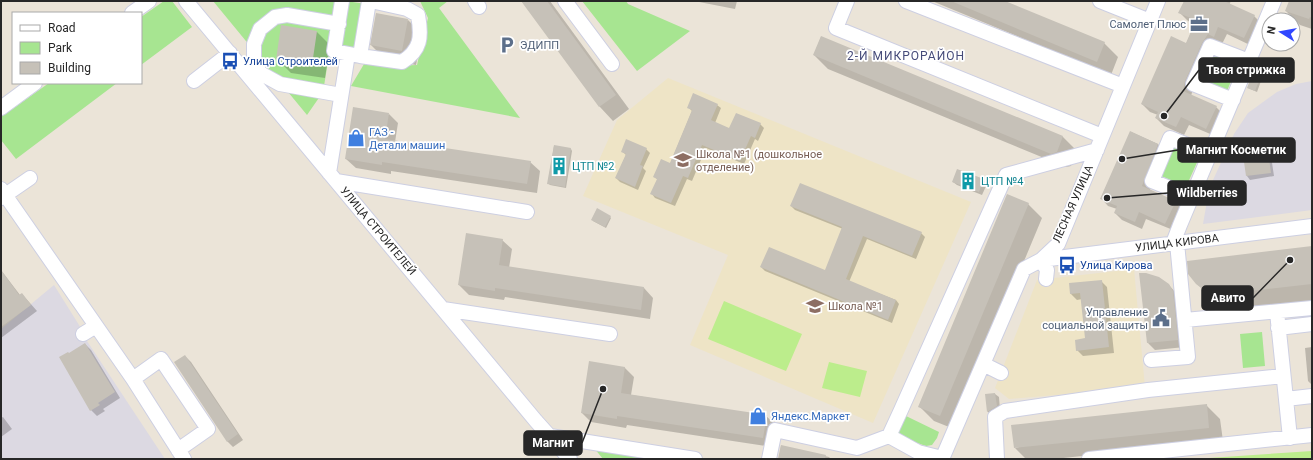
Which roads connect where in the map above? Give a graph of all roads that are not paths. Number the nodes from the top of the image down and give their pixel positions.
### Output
1 (149, 1) edge
2 (186, 1) edge
3 (342, 1) edge
4 (370, 1) edge
5 (565, 1) edge
6 (847, 1) edge
7 (906, 1) edge
8 (1100, 1) edge
9 (1158, 1) edge
10 (1274, 1) edge
11 (133, 12) edge
12 (1150, 21) junction
13 (339, 24) junction
14 (230, 53) junction
15 (354, 55) junction
16 (1249, 61) junction
17 (612, 64) dead end
18 (194, 81) dead end
19 (35, 84) edge
20 (1123, 86) junction
21 (341, 95) junction
22 (1232, 100) junction
23 (1, 108) edge
24 (1102, 136) junction
25 (1096, 150) junction
26 (1210, 154) junction
27 (333, 177) junction
28 (30, 178) dead end
29 (2, 194) edge
30 (1192, 197) junction
31 (526, 212) dead end
32 (1312, 226) edge
33 (1175, 243) junction
34 (1041, 260) junction
35 (1046, 279) dead end
36 (1312, 308) edge
37 (443, 309) junction
38 (1277, 312) junction
39 (1185, 320) junction
40 (1312, 324) edge
41 (96, 326) junction
42 (1278, 328) junction
43 (83, 334) dead end
44 (610, 334) dead end
45 (1151, 360) dead end
46 (983, 364) junction
47 (1001, 373) dead end
48 (1284, 376) junction
49 (133, 379) junction
50 (1312, 396) edge
51 (1286, 399) junction
52 (1312, 435) edge
53 (550, 436) junction
54 (889, 436) junction
55 (1290, 438) junction
56 (856, 454) edge
57 (181, 455) edge
58 (942, 458) edge
59 (1098, 458) edge
60 (570, 459) edge
61 (695, 459) edge
62 (769, 459) edge
63 (997, 459) edge

1 - 11 street
2 - 14 street, УЛИЦА СТРОИТЕЛЕЙ
3 - 13 street
4 - 15 street
4 - 15 street
5 - 17 street
6 - 24 street
7 - 20 street
8 - 12 street
9 - 12 street, ЛЕСНАЯ УЛИЦА
10 - 16 street
12 - 20 street, ЛЕСНАЯ УЛИЦА
13 - 15 street
13 - 21 street
14 - 18 street
14 - 27 street, УЛИЦА СТРОИТЕЛЕЙ
15 - 21 street
16 - 22 street
16 - 22 street
19 - 23 street
20 - 24 street, ЛЕСНАЯ УЛИЦА
21 - 27 street
22 - 26 street
24 - 25 street, ЛЕСНАЯ УЛИЦА
25 - 34 street, ЛЕСНАЯ УЛИЦА
25 - 54 street
26 - 30 street
26 - 30 street
27 - 31 street
27 - 37 street, УЛИЦА СТРОИТЕЛЕЙ
28 - 29 street
29 - 41 street
30 - 33 street
32 - 33 street, УЛИЦА КИРОВА
33 - 34 street, УЛИЦА КИРОВА
33 - 39 street
34 - 35 street
34 - 46 street, ЛЕСНАЯ УЛИЦА
36 - 38 street
37 - 44 street
37 - 53 street, УЛИЦА СТРОИТЕЛЕЙ
38 - 39 street
38 - 42 street
39 - 45 street
40 - 42 street
41 - 43 street
41 - 49 street
42 - 48 street
46 - 47 street
46 - 58 street, ЛЕСНАЯ УЛИЦА
48 - 51 street
48 - 63 street
49 - 57 street
49 - 57 street
50 - 51 street
51 - 55 street
52 - 55 street
53 - 60 street, УЛИЦА СТРОИТЕЛЕЙ
53 - 61 street
54 - 56 street
54 - 58 street
55 - 59 street
56 - 62 street

